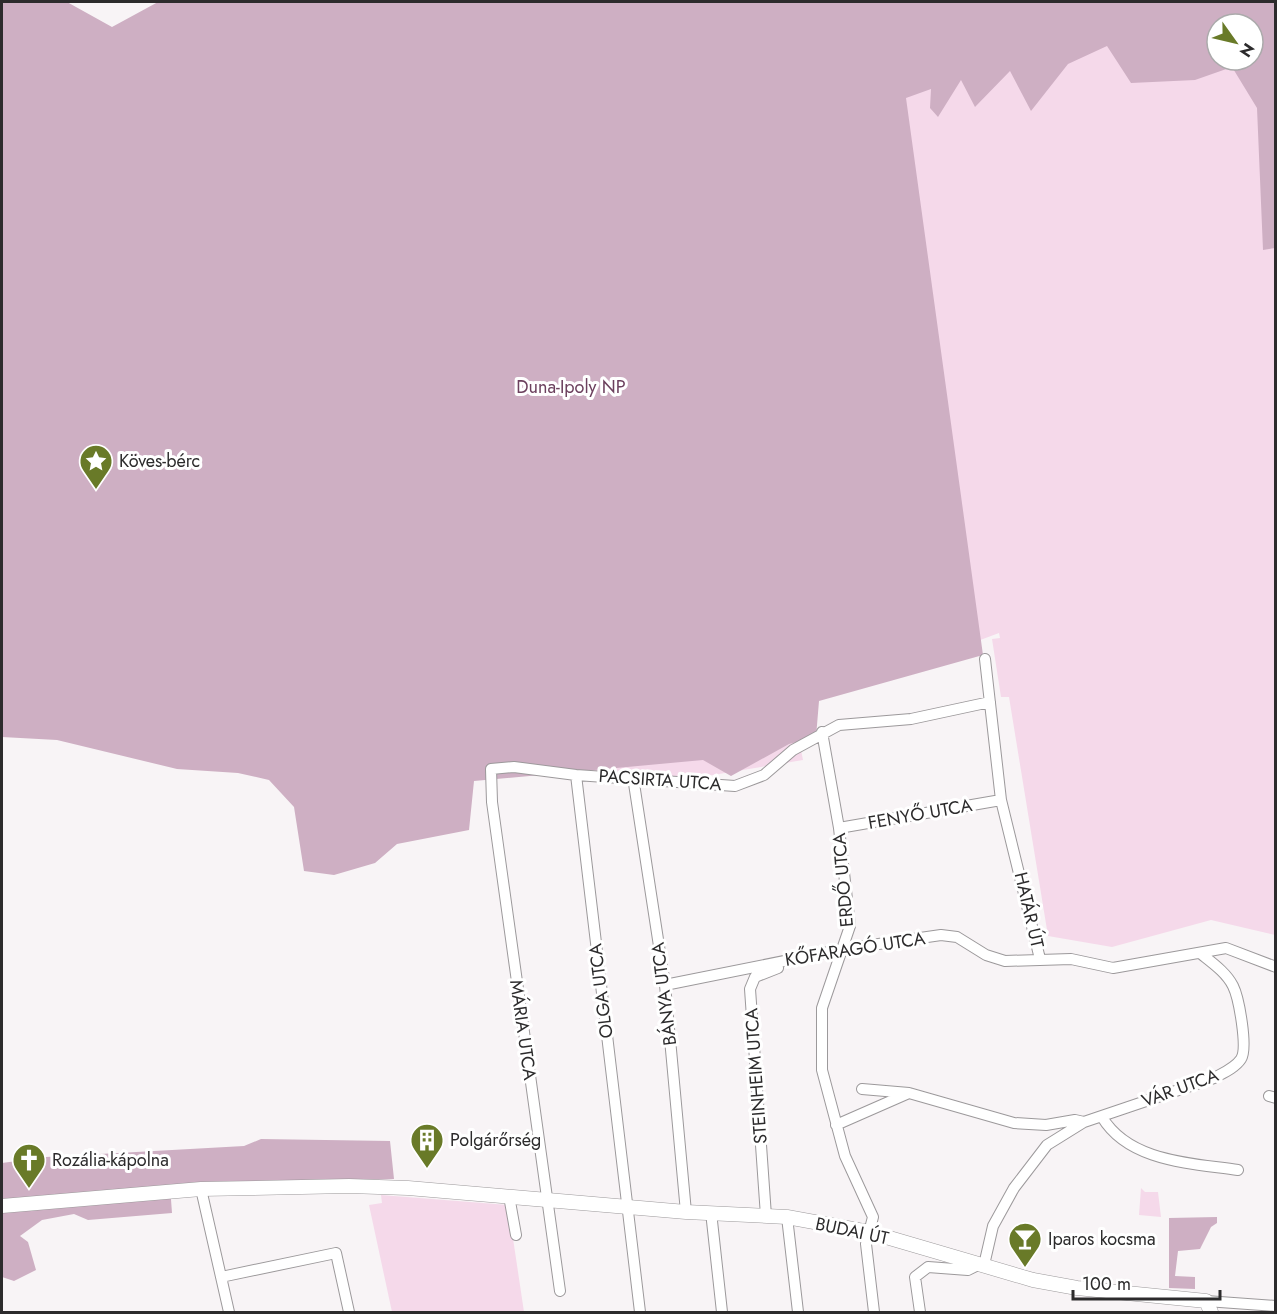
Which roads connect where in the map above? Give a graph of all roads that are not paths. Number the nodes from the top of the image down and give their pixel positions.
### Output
1 (985, 659) dead end
2 (990, 702) junction
3 (822, 732) junction
4 (491, 769) joint
5 (576, 775) junction
6 (633, 777) junction
7 (1001, 800) junction
8 (839, 828) junction
9 (844, 949) junction
10 (1200, 952) junction
11 (1040, 959) junction
12 (790, 960) junction
13 (1275, 966) edge
14 (665, 985) junction
15 (862, 1089) dead end
16 (909, 1093) junction
17 (1102, 1117) junction
18 (1084, 1122) junction
19 (836, 1125) junction
20 (1238, 1170) dead end
21 (201, 1189) junction
22 (509, 1197) junction
23 (547, 1200) junction
24 (2, 1206) edge
25 (626, 1207) junction
26 (687, 1212) junction
27 (711, 1212) junction
28 (766, 1216) junction
29 (787, 1217) junction
30 (869, 1232) junction
31 (516, 1236) dead end
32 (982, 1264) junction
33 (221, 1276) junction
34 (560, 1291) dead end
35 (1275, 1306) edge
36 (1209, 1307) edge
37 (229, 1312) edge
38 (349, 1312) edge
39 (640, 1312) edge
40 (722, 1312) edge
41 (798, 1312) edge
42 (874, 1312) edge
43 (920, 1312) edge

1 - 2 street, HATÁR ÚT
2 - 3 street, PACSIRTA UTCA
2 - 7 street, HATÁR ÚT
3 - 6 street, PACSIRTA UTCA
3 - 8 street, ERDŐ UTCA
4 - 5 street, PACSIRTA UTCA
4 - 23 street, MÁRIA UTCA
5 - 6 street, PACSIRTA UTCA
5 - 25 street, OLGA UTCA
6 - 14 street, BÁNYA UTCA
7 - 8 street, FENYŐ UTCA
7 - 11 street, HATÁR ÚT
8 - 9 street, ERDŐ UTCA
9 - 11 street, KŐFARAGÓ UTCA
9 - 12 street, KŐFARAGÓ UTCA
9 - 19 street, ERDŐ UTCA
10 - 11 street, HATÁR ÚT
10 - 13 street, HATÁR ÚT
10 - 17 street, VÁR UTCA
12 - 14 street, KŐFARAGÓ UTCA
12 - 28 street, STEINHEIM UTCA
14 - 26 street, BÁNYA UTCA
15 - 16 street, VÁR UTCA
16 - 18 street, VÁR UTCA
16 - 19 street
17 - 18 street, VÁR UTCA
17 - 20 street
18 - 32 street
19 - 30 street, ERDŐ UTCA
21 - 22 street, BUDAI ÚT
21 - 24 street, BUDAI ÚT
21 - 33 street
22 - 23 street, BUDAI ÚT
22 - 31 street
23 - 25 street, BUDAI ÚT
23 - 34 street, MÁRIA UTCA
25 - 26 street, BUDAI ÚT
25 - 39 street, OLGA UTCA
26 - 27 street, BUDAI ÚT
27 - 28 street, BUDAI ÚT
27 - 40 street
28 - 29 street, BUDAI ÚT
29 - 30 street, BUDAI ÚT
29 - 41 street
30 - 32 street, BUDAI ÚT
30 - 42 street, ERDŐ UTCA
32 - 36 street, BUDAI ÚT
32 - 43 street
33 - 37 street
33 - 38 street
35 - 36 street, BUDAI ÚT

